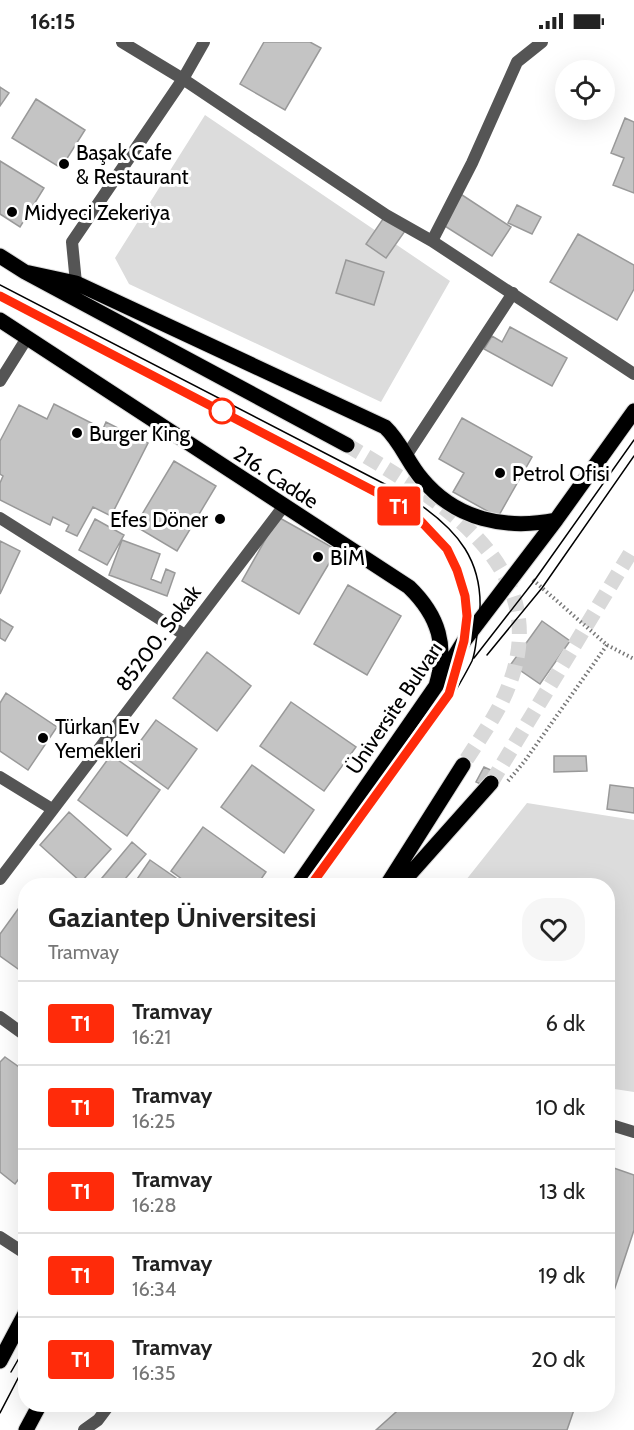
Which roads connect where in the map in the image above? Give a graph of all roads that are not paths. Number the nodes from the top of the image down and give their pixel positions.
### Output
1 (122, 42) edge
2 (204, 42) edge
3 (542, 42) edge
4 (183, 79) junction
5 (432, 241) junction
6 (0, 256) edge
7 (25, 272) junction
8 (76, 283) junction
9 (513, 293) junction
10 (0, 320) edge
11 (27, 338) junction
12 (634, 374) edge
13 (0, 381) edge
14 (634, 411) edge
15 (347, 445) tunnel mouth
16 (406, 456) junction
17 (283, 507) junction
18 (0, 518) edge
19 (556, 520) junction
20 (185, 634) junction
21 (436, 686) junction
22 (464, 765) tunnel mouth
23 (0, 777) edge
24 (496, 786) tunnel mouth
25 (52, 809) junction
26 (303, 878) edge
27 (391, 878) edge
28 (407, 878) edge
29 (0, 879) edge
30 (0, 1017) edge
31 (18, 1030) edge
32 (615, 1126) edge
33 (634, 1132) edge
34 (0, 1237) edge
35 (18, 1249) edge
36 (18, 1327) edge
37 (0, 1361) edge
38 (36, 1412) edge
39 (104, 1412) edge
40 (26, 1430) edge
41 (84, 1430) edge

1 - 4 street
2 - 4 street
3 - 5 street
4 - 5 street
4 - 8 street
5 - 9 street
6 - 7 main road
7 - 8 main road
7 - 15 main road
8 - 16 main road
9 - 12 street
9 - 16 street
10 - 11 main road, 216. Cadde
11 - 13 street
11 - 17 main road, 216. Cadde
14 - 19 main road, Üniversite Bulvarı
16 - 19 main road
17 - 20 street, 85200. Sokak
17 - 21 main road, 216. Cadde
18 - 20 street
19 - 21 main road, Üniversite Bulvarı
20 - 25 street, 85200. Sokak
21 - 26 main road, Üniversite Bulvarı
22 - 27 main road
23 - 25 street
24 - 28 main road
25 - 29 street, 85200. Sokak
30 - 31 street
32 - 33 street
34 - 35 street
36 - 37 main road
38 - 40 main road
39 - 41 street

